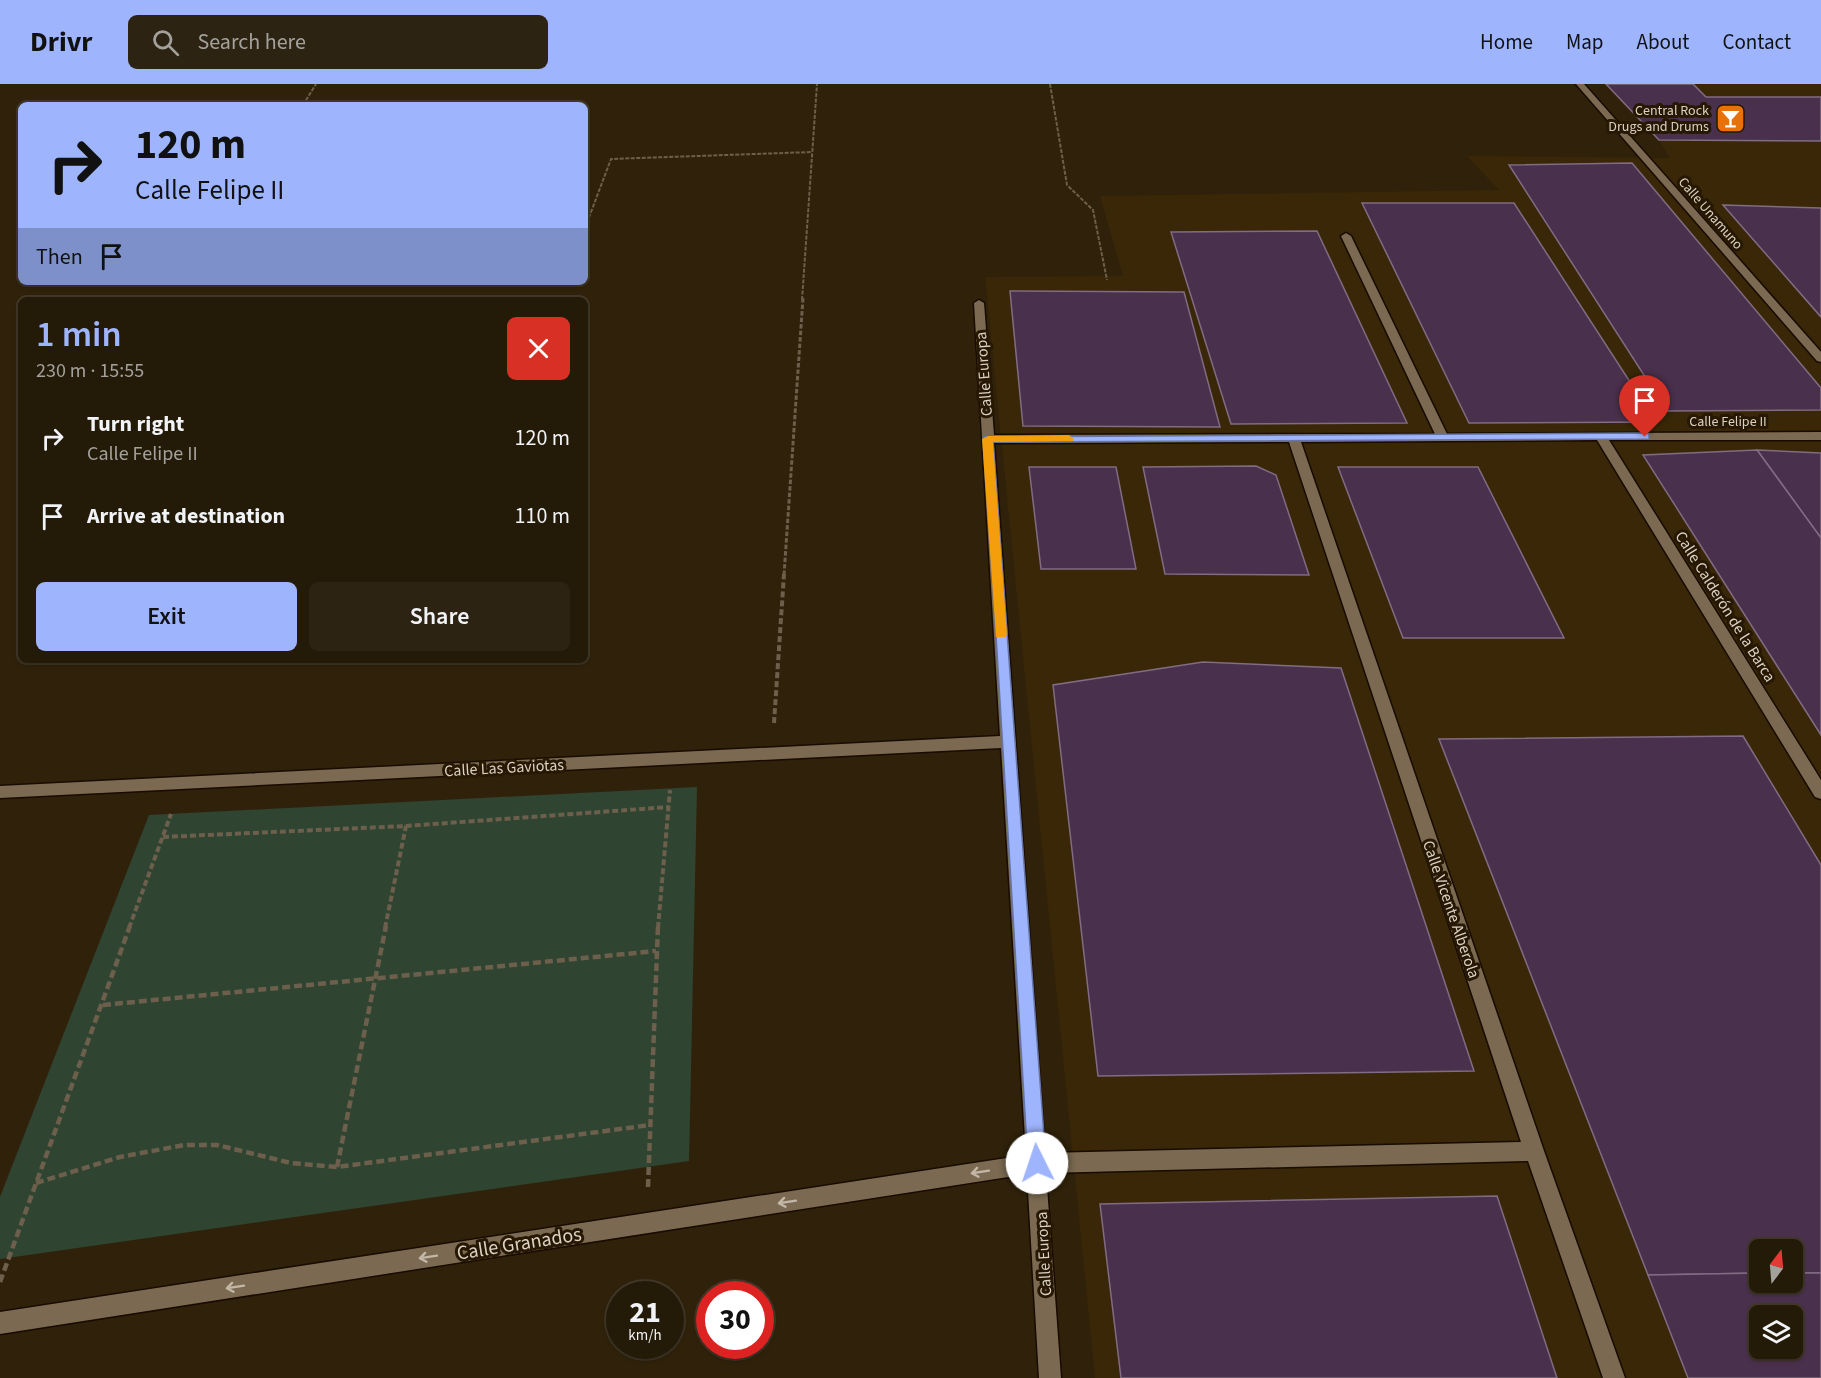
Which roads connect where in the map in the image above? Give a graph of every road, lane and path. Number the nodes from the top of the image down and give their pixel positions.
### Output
1 (316, 84) edge
2 (817, 84) edge
3 (1050, 84) edge
4 (1580, 84) edge
5 (305, 102) edge
6 (812, 152) junction
7 (588, 220) edge
8 (1346, 236) dead end
9 (1107, 280) dead end
10 (979, 303) dead end
11 (1821, 359) edge
12 (1821, 436) edge
13 (1601, 437) junction
14 (1294, 438) junction
15 (1443, 438) junction
16 (988, 439) junction
17 (1007, 742) junction
18 (772, 754) junction
19 (673, 758) junction
20 (183, 783) junction
21 (0, 792) edge
22 (1821, 793) edge
23 (669, 807) junction
24 (406, 826) junction
25 (163, 837) junction
26 (656, 951) junction
27 (376, 978) junction
28 (103, 1005) junction
29 (650, 1125) junction
30 (1534, 1151) junction
31 (1037, 1163) junction
32 (337, 1167) junction
33 (36, 1183) junction
34 (647, 1224) junction
35 (0, 1282) edge
36 (0, 1323) edge
37 (1050, 1378) edge
38 (1614, 1378) edge

1 - 5 path
2 - 6 path
3 - 9 path
4 - 11 street, Calle Unamuno
6 - 7 path
6 - 18 path
8 - 15 street
10 - 16 street, Calle Europa
12 - 13 street, Calle Felipe II
13 - 15 street, Calle Felipe II
13 - 22 street, Calle Calderón de la Barca
14 - 15 street, Calle Felipe II
14 - 16 street, Calle Felipe II
14 - 30 street, Calle Vicente Alberola
16 - 17 street, Calle Europa
17 - 18 street, Calle Las Gaviotas
17 - 31 street, Calle Europa
18 - 19 street, Calle Las Gaviotas
19 - 20 street, Calle Las Gaviotas
19 - 23 path
20 - 21 street, Calle Las Gaviotas
20 - 25 path
23 - 24 path
23 - 26 path
24 - 25 path
24 - 27 path
25 - 28 path
26 - 27 path
26 - 29 path
27 - 28 path
27 - 32 path
28 - 33 path
29 - 32 path
29 - 34 path
30 - 31 street, Calle Granados
30 - 38 street, Calle Vicente Alberola
31 -> 34 street, Calle Granados
31 - 37 street, Calle Europa
32 - 33 path
33 - 35 path
34 -> 36 street, Calle Granados

